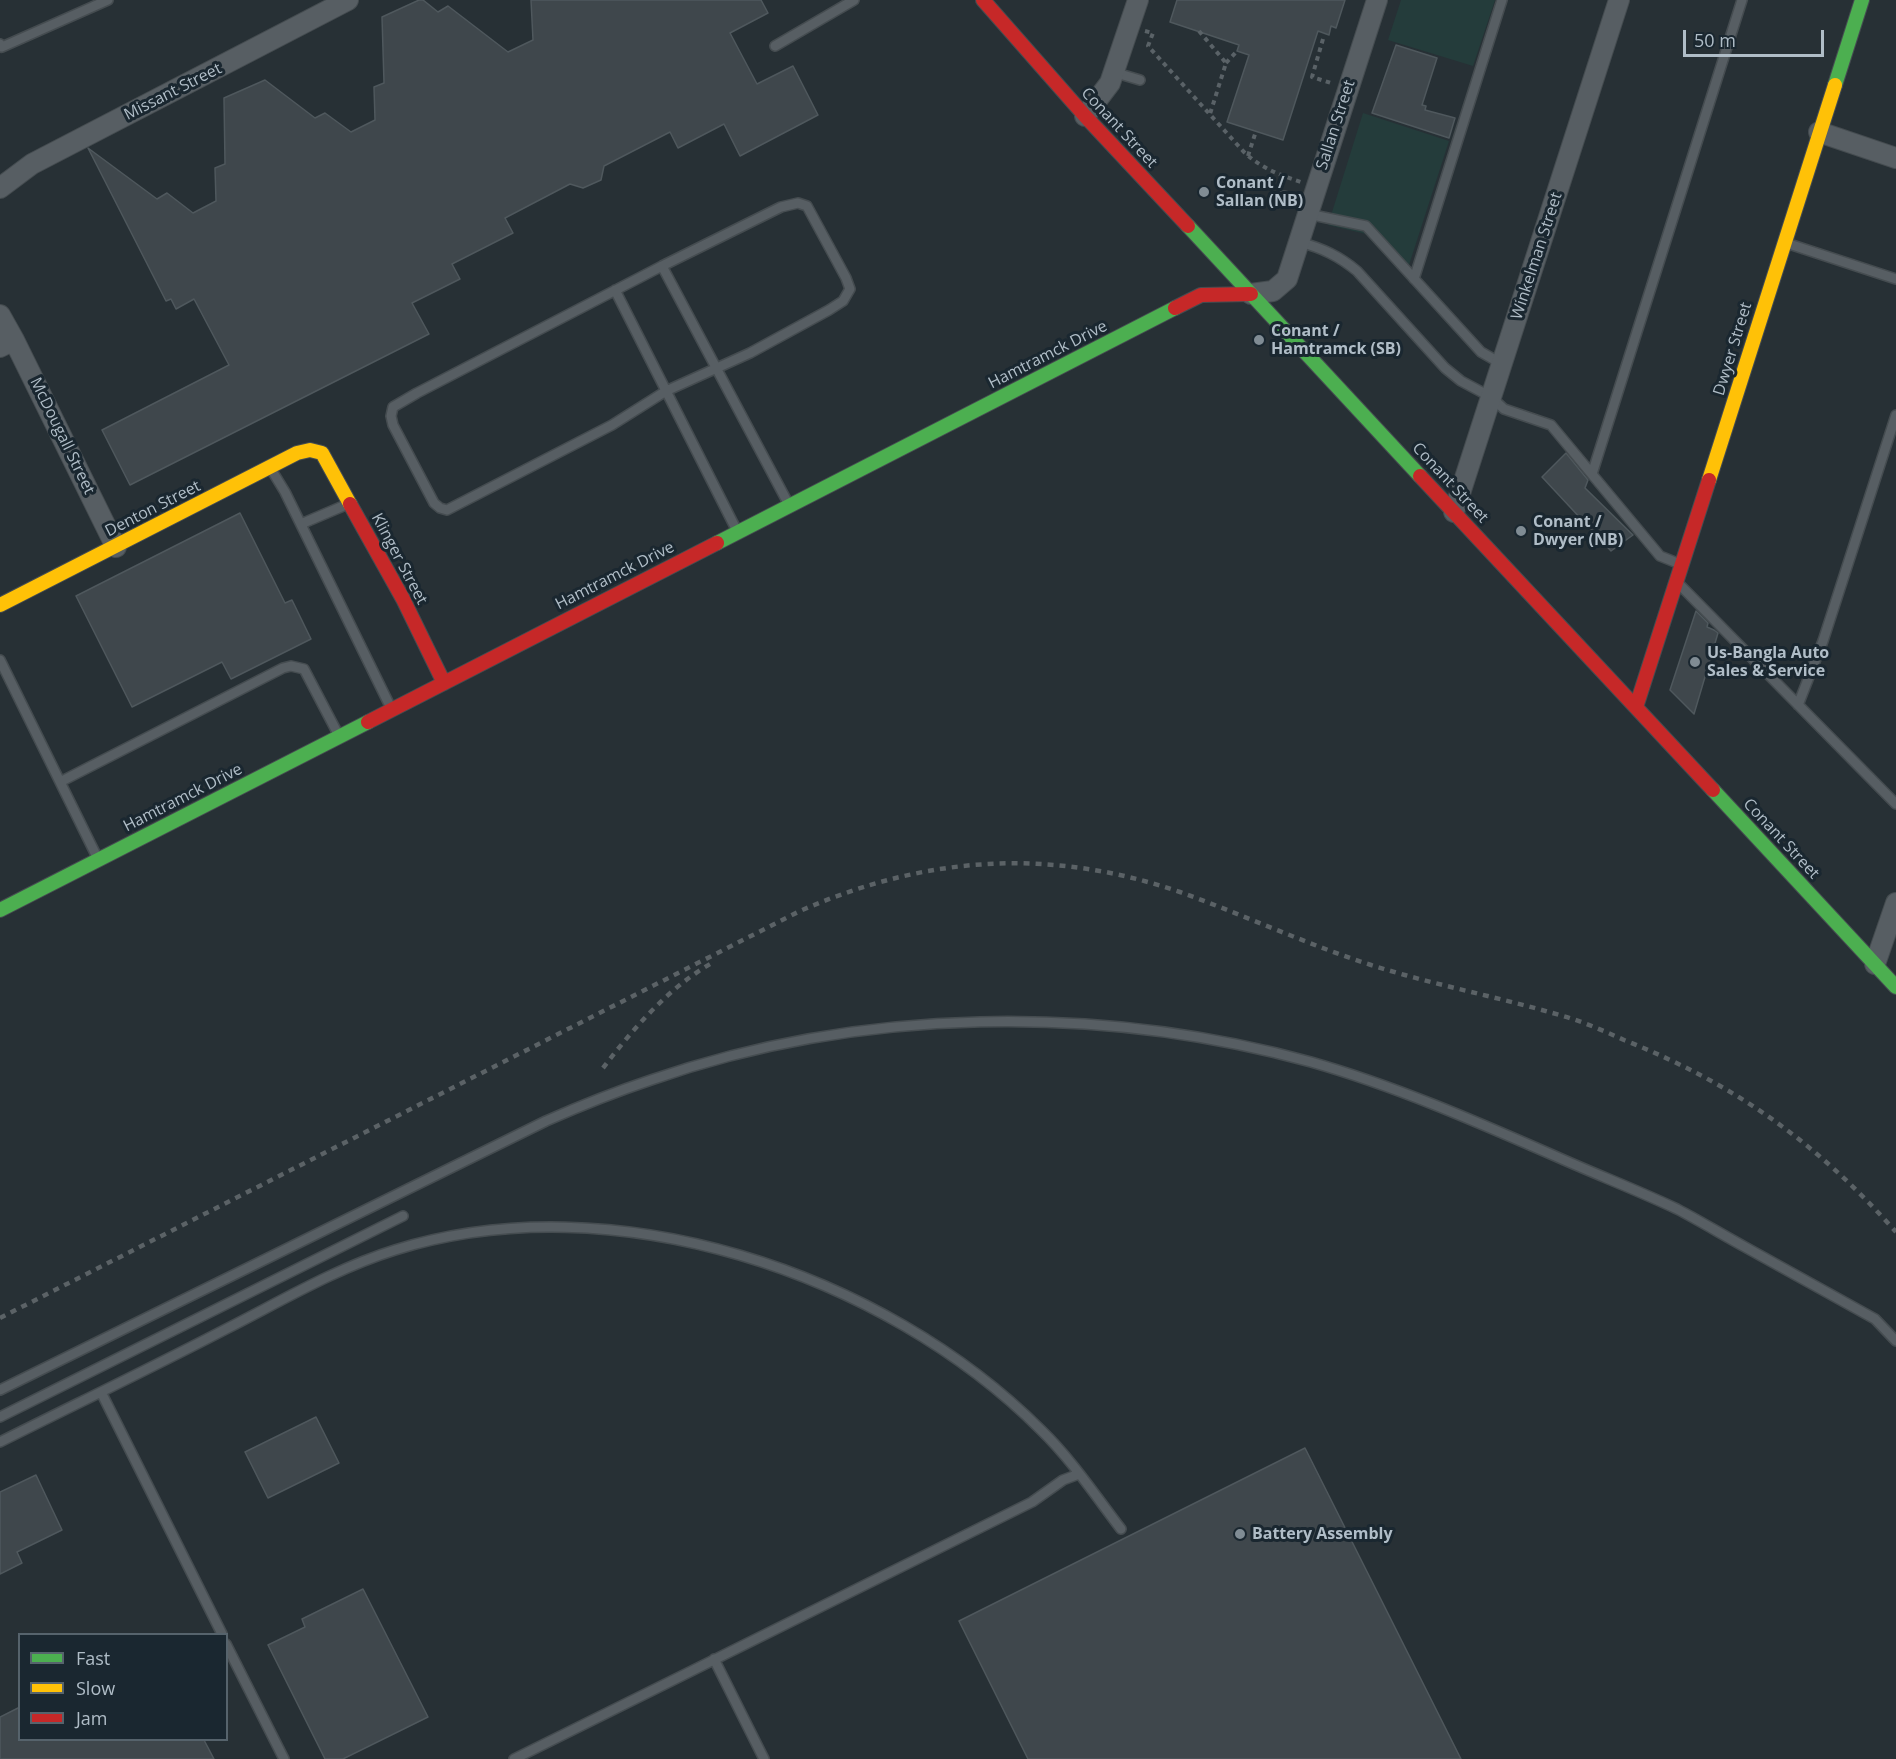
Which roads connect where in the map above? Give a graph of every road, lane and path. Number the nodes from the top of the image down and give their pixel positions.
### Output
1 (108, 0) edge
2 (348, 0) edge
3 (854, 0) edge
4 (983, 0) edge
5 (1138, 0) edge
6 (1377, 0) edge
7 (1502, 0) edge
8 (1619, 0) edge
9 (1742, 0) edge
10 (1862, 0) edge
11 (1144, 30) dead end
12 (1199, 31) dead end
13 (1323, 39) dead end
14 (0, 44) edge
15 (775, 46) dead end
16 (1237, 51) dead end
17 (1226, 63) junction
18 (1113, 72) junction
19 (1140, 80) dead end
20 (1334, 84) dead end
21 (1210, 115) junction
22 (1085, 116) junction
23 (1256, 131) dead end
24 (1819, 132) junction
25 (1248, 156) junction
26 (1896, 158) edge
27 (1303, 183) dead end
28 (0, 188) edge
29 (1284, 196) dead end
30 (1310, 208) junction
31 (1299, 242) junction
32 (1783, 243) junction
33 (662, 266) junction
34 (1414, 279) junction
35 (1896, 279) edge
36 (615, 290) junction
37 (1251, 294) junction
38 (0, 315) edge
39 (7, 344) edge
40 (1502, 364) junction
41 (716, 368) junction
42 (666, 391) junction
43 (1491, 397) junction
44 (1896, 415) edge
45 (322, 453) joint
46 (270, 467) junction
47 (1592, 474) junction
48 (350, 503) junction
49 (789, 506) junction
50 (1454, 512) junction
51 (301, 524) junction
52 (738, 532) junction
53 (116, 547) junction
54 (1682, 565) junction
55 (1677, 581) junction
56 (0, 605) edge
57 (0, 660) edge
58 (444, 683) junction
59 (1798, 705) junction
60 (1636, 707) junction
61 (392, 710) junction
62 (339, 736) junction
63 (60, 782) junction
64 (1896, 804) edge
65 (99, 859) junction
66 (1896, 903) edge
67 (0, 910) edge
68 (1875, 964) junction
69 (1896, 987) edge
70 (403, 1216) dead end
71 (1896, 1341) edge
72 (0, 1390) edge
73 (101, 1392) junction
74 (0, 1417) edge
75 (0, 1442) edge
76 (1079, 1473) junction
77 (1121, 1529) dead end
78 (221, 1633) edge
79 (228, 1648) edge
80 (714, 1659) junction
81 (284, 1759) edge
82 (514, 1759) edge
83 (764, 1759) edge

1 - 14 lane
2 - 28 street, Missant Street
3 - 15 lane
4 - 22 street, Conant Street
5 - 18 street
6 - 30 street, Sallan Street
7 - 34 lane
8 - 40 street, Winkelman Street
9 - 47 lane
10 - 24 street, Dwyer Street
11 - 21 path
12 - 17 path
13 - 20 path
16 - 17 path
17 - 21 path
18 - 19 lane
18 - 22 street
21 - 25 path
22 - 37 street, Conant Street
23 - 25 path
24 - 26 street
24 - 32 street, Dwyer Street
25 - 27 path
29 - 30 lane
30 - 31 street, Sallan Street
30 - 34 lane
31 - 37 street, Sallan Street
31 - 43 lane
32 - 35 lane
32 - 54 street, Dwyer Street
33 - 36 lane
33 - 41 lane
33 - 41 lane
34 - 40 lane
36 - 42 lane
36 - 42 lane
37 - 49 street, Hamtramck Drive
37 - 50 street, Conant Street
38 - 39 street
39 - 53 street, McDougall Street
40 - 43 street, Winkelman Street
41 - 42 lane
41 - 49 lane
42 - 52 lane
43 - 47 lane
43 - 50 street, Winkelman Street
44 - 59 lane
45 - 46 street, Denton Street
45 - 48 street, Klinger Street
46 - 51 lane
46 - 53 street, Denton Street
47 - 54 lane
48 - 51 lane
48 - 58 street, Klinger Street
49 - 52 street, Hamtramck Drive
50 - 60 street, Conant Street
51 - 61 lane
52 - 58 street, Hamtramck Drive
53 - 56 street, Denton Street
54 - 55 street, Dwyer Street
55 - 59 lane
55 - 60 street, Dwyer Street
57 - 63 lane
58 - 61 street, Hamtramck Drive
59 - 64 lane
60 - 68 street, Conant Street
61 - 62 street, Hamtramck Drive
62 - 63 lane
62 - 65 street, Hamtramck Drive
63 - 65 lane
65 - 67 street, Hamtramck Drive
66 - 68 street
68 - 69 street, Conant Street
70 - 74 lane
71 - 72 lane
73 - 75 lane
73 - 76 lane
73 - 78 lane
76 - 77 lane
76 - 80 lane
79 - 81 lane
80 - 82 lane
80 - 83 lane

